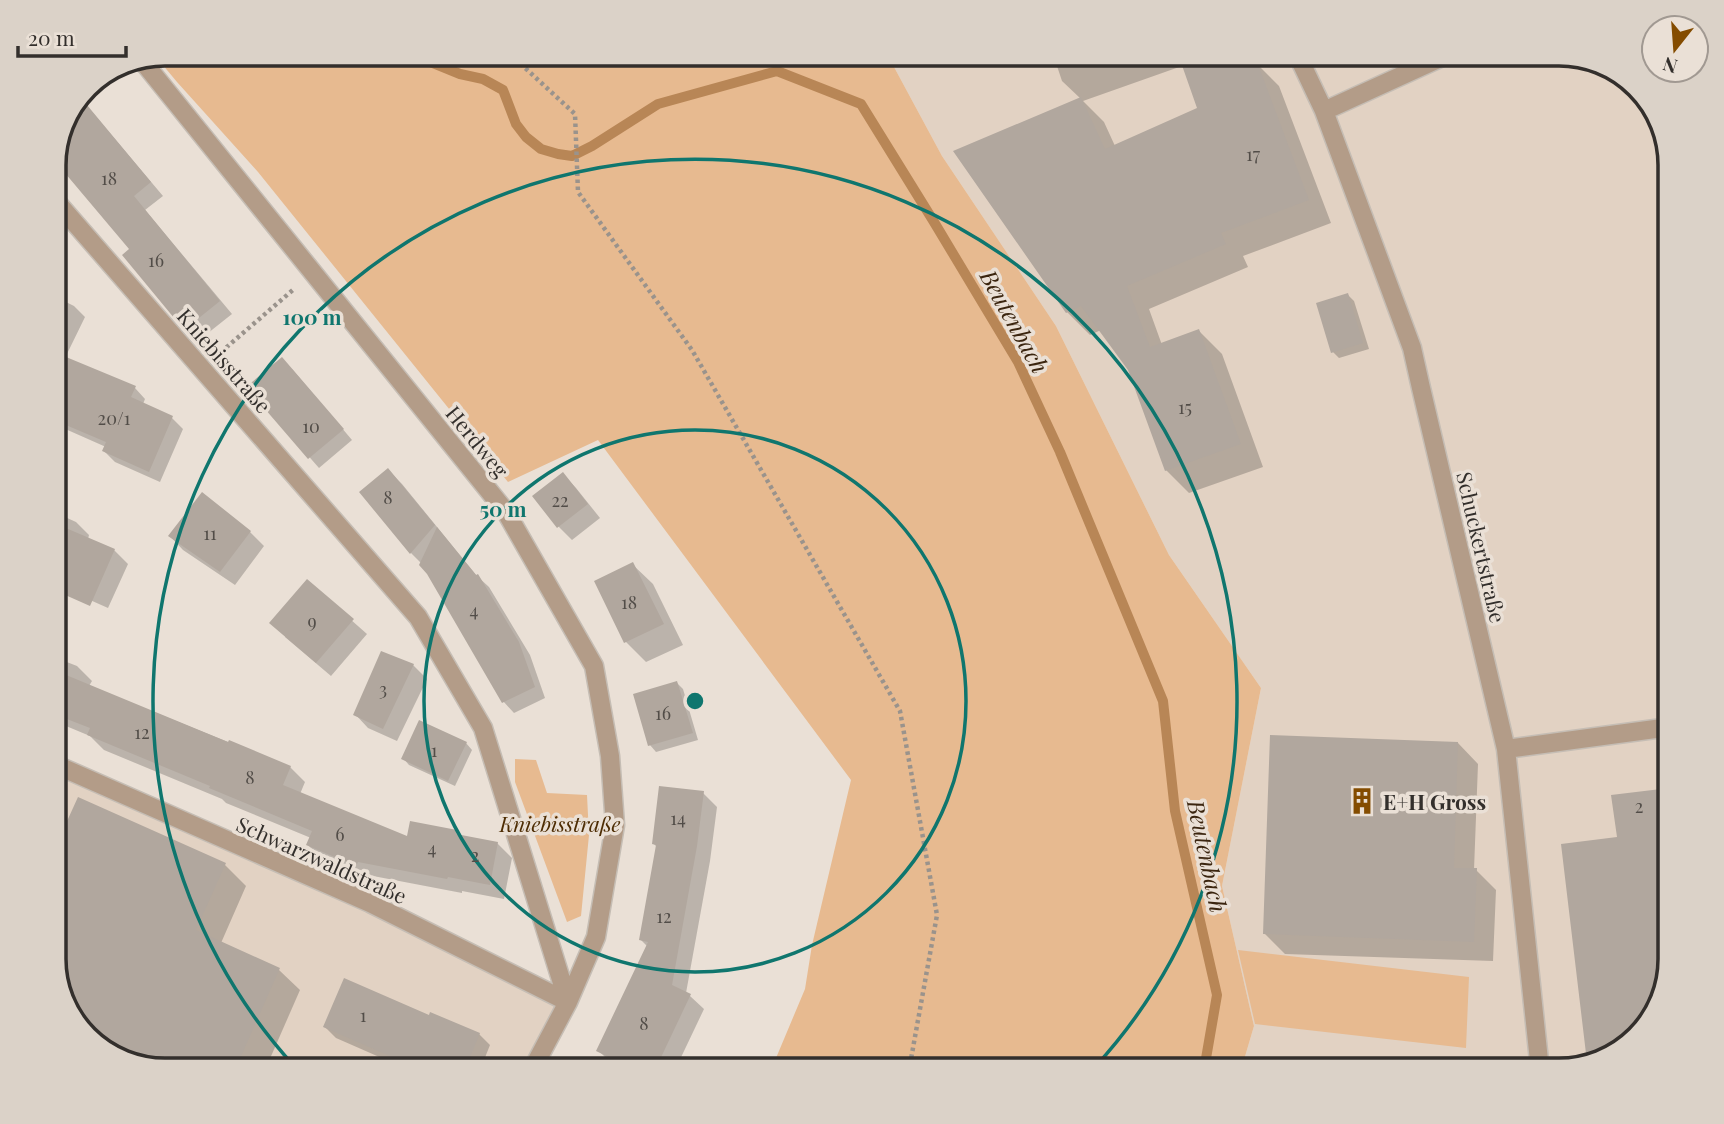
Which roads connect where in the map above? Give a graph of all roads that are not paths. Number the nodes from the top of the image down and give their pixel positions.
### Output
1 (1303, 66) edge
2 (1423, 66) edge
3 (148, 68) edge
4 (1324, 111) junction
5 (67, 213) edge
6 (1658, 729) edge
7 (1506, 749) junction
8 (67, 770) edge
9 (568, 1002) junction
10 (538, 1058) edge
11 (1539, 1058) edge

1 - 4 street, Schuckertstraße
2 - 4 street
3 - 9 street, Herdweg
4 - 7 street, Schuckertstraße
5 - 9 street, Kniebisstraße
6 - 7 street
7 - 11 street, Schuckertstraße
8 - 9 street, Schwarzwaldstraße
9 - 10 street, Herdweg

